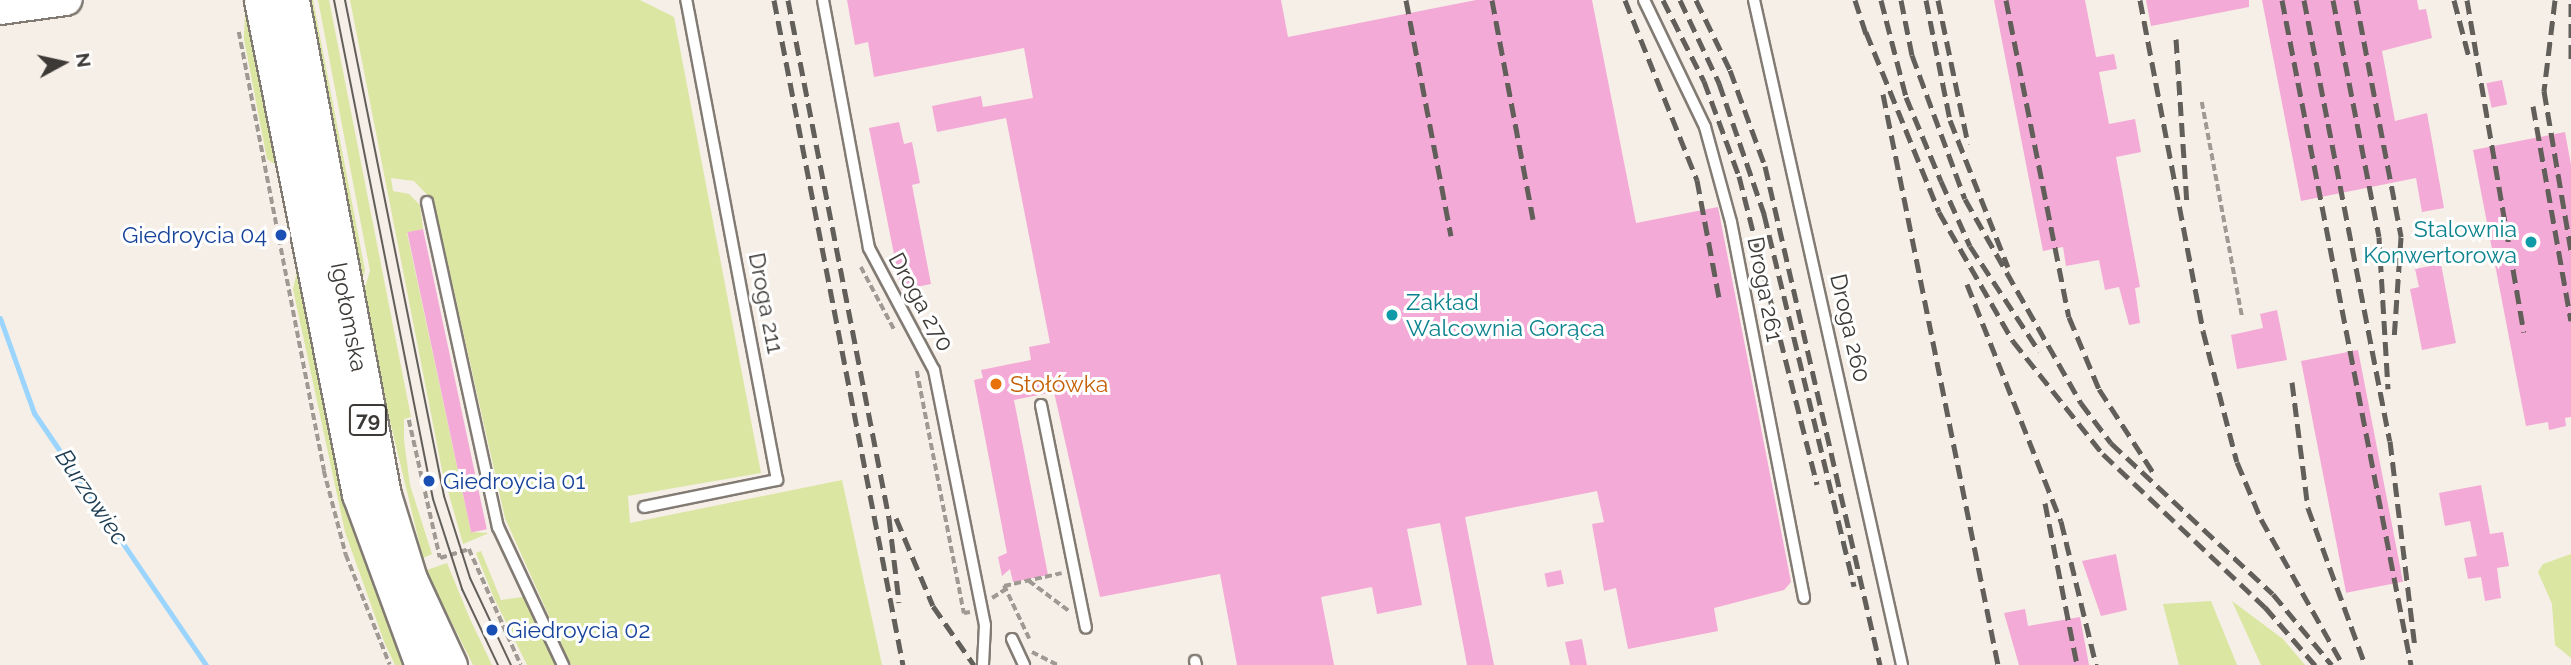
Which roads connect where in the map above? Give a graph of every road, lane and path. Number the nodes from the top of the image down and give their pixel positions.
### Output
1 (292, 0) edge
2 (686, 0) edge
3 (823, 0) edge
4 (1644, 0) edge
5 (1754, 0) edge
6 (60, 1) edge
7 (0, 9) edge
8 (250, 9) edge
9 (2202, 102) dead end
10 (427, 202) dead end
11 (285, 278) dead end
12 (2242, 316) dead end
13 (1041, 405) dead end
14 (409, 420) dead end
15 (643, 507) dead end
16 (1075, 570) junction
17 (1029, 581) junction
18 (1006, 589) junction
19 (1804, 598) dead end
20 (989, 608) dead end
21 (1086, 626) joint
22 (1028, 627) junction
23 (1012, 634) joint
24 (422, 665) edge
25 (450, 665) edge
26 (521, 665) edge
27 (563, 665) edge
28 (983, 665) edge
29 (1024, 665) edge
30 (1058, 665) edge
31 (1902, 665) edge

1 - 25 main road, Igołomska / 79
2 - 15 lane, Droga 211
3 - 28 lane, Droga 270
4 - 19 lane, Droga 261
5 - 31 lane, Droga 260
6 - 7 street
8 - 11 path
8 - 24 main road, Igołomska / 79
9 - 12 path
10 - 27 lane
13 - 16 lane
14 - 26 path
16 - 17 path
16 - 21 lane
17 - 18 path
17 - 21 path
18 - 20 path
18 - 22 path
22 - 23 path
22 - 30 path
23 - 29 lane

